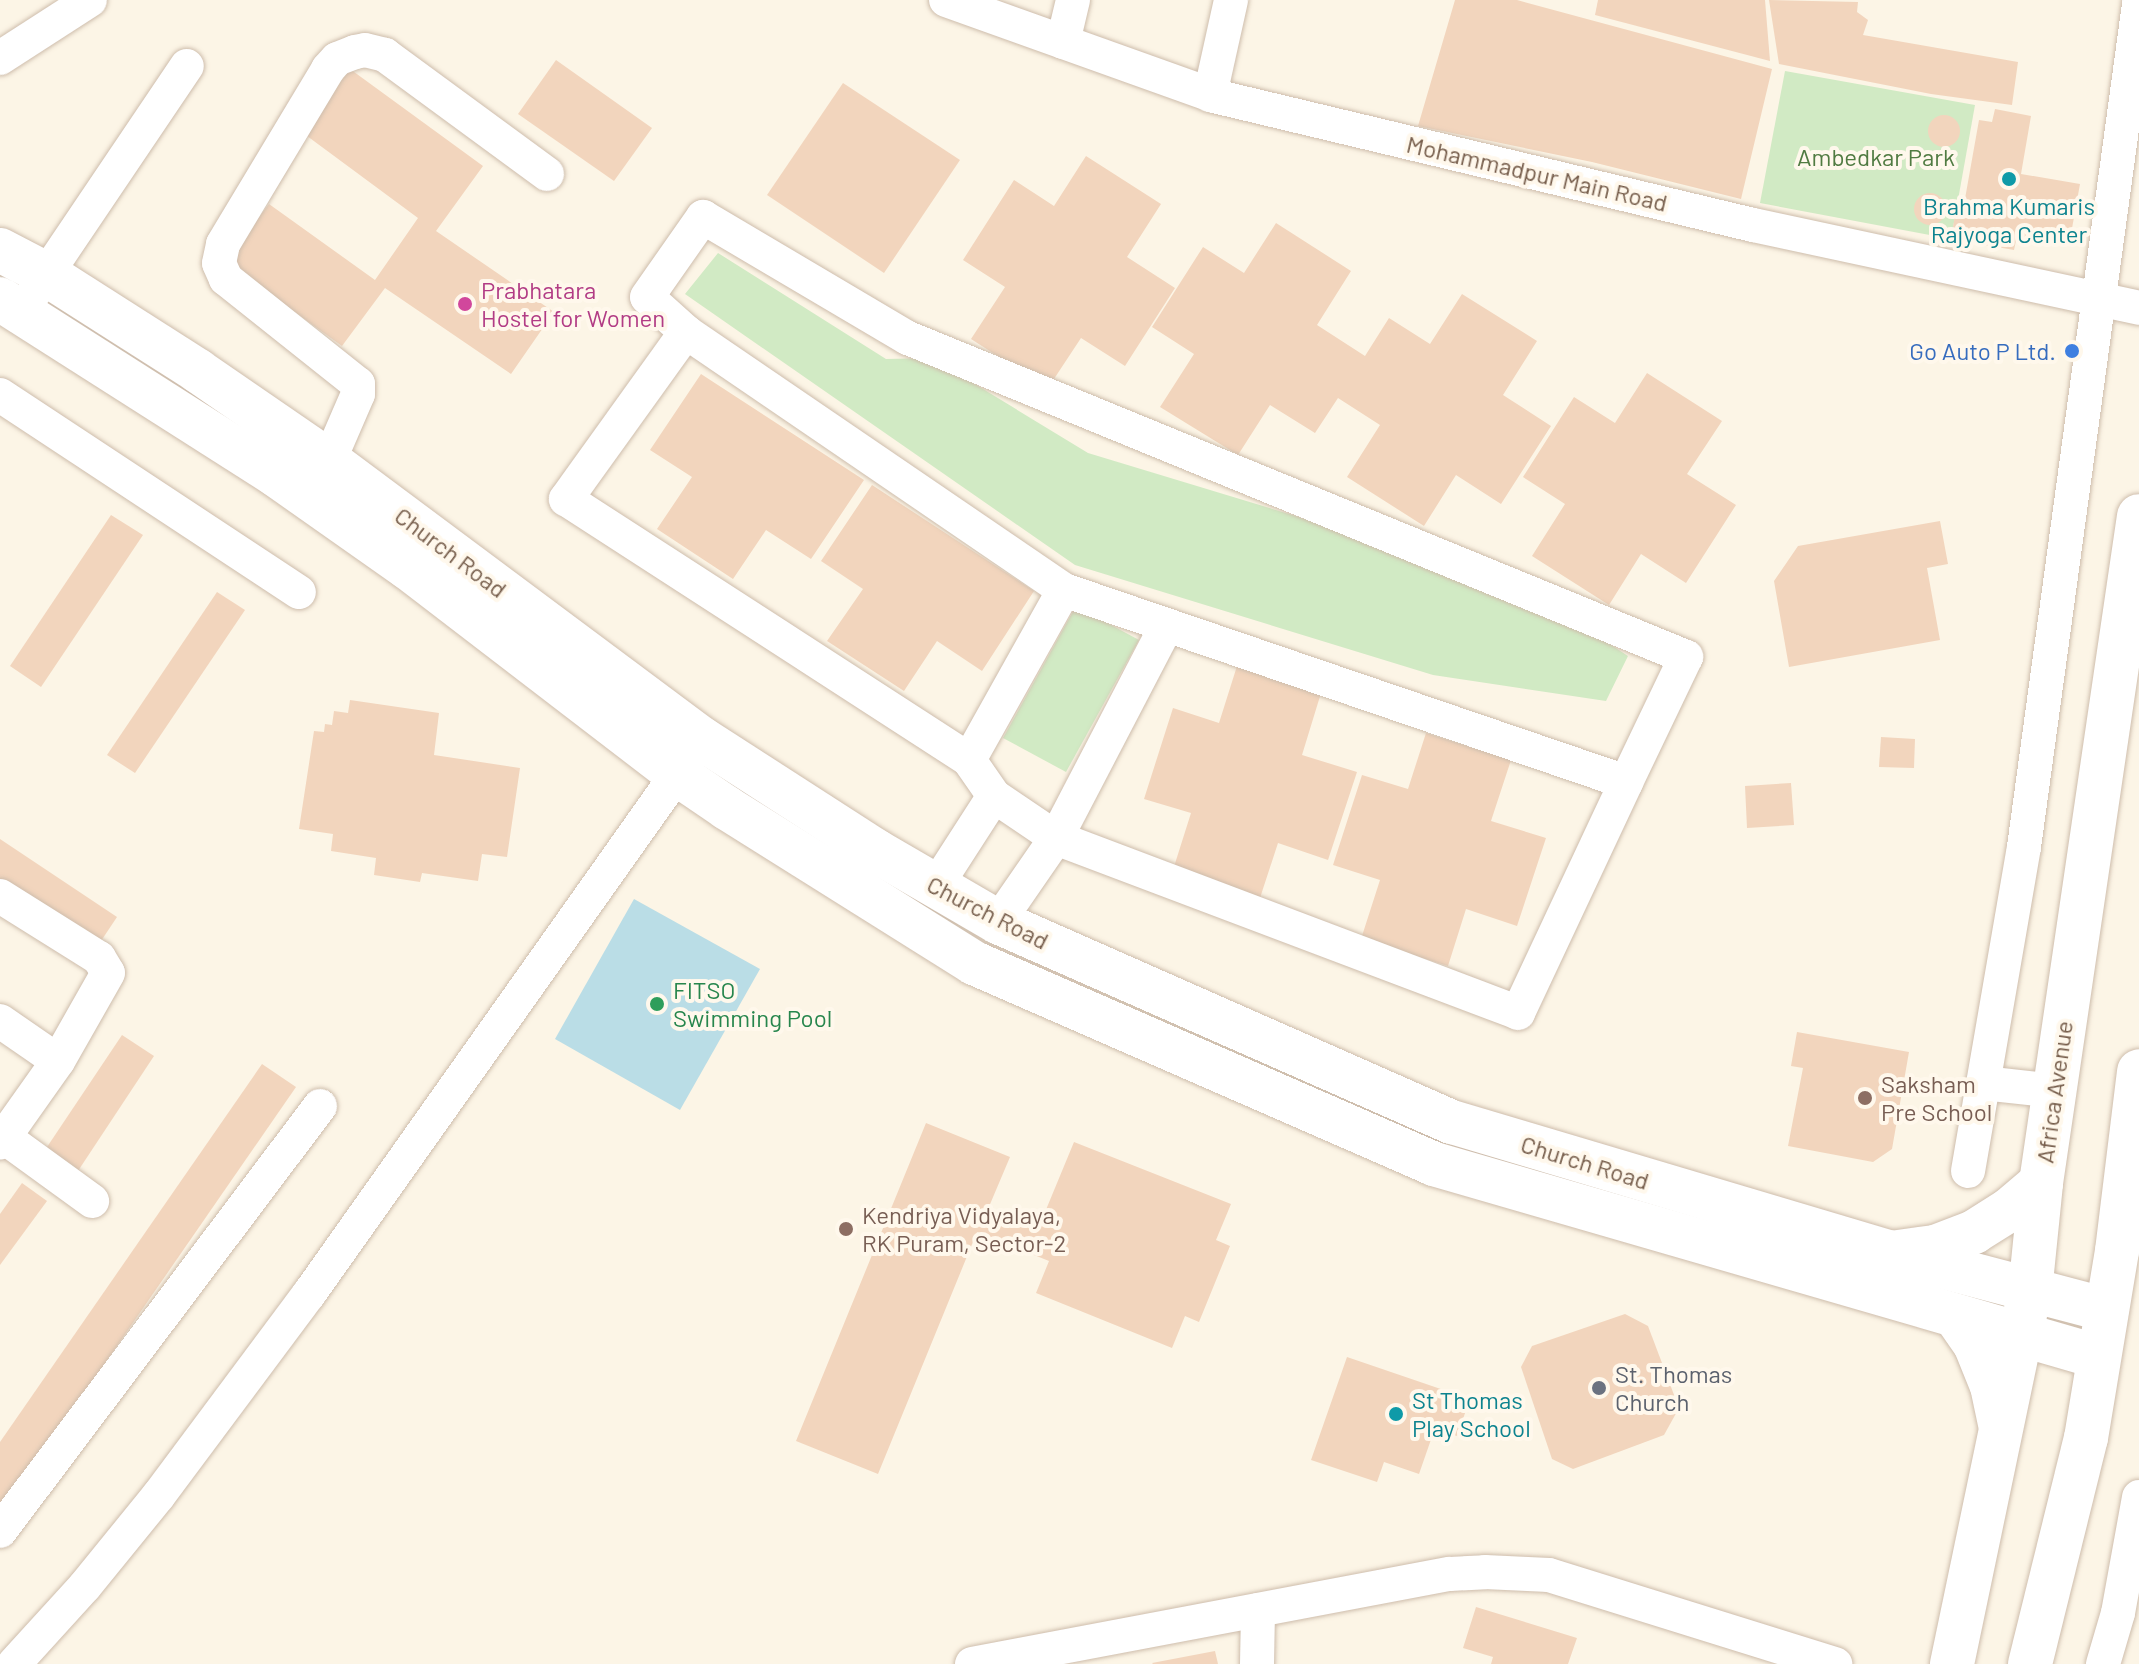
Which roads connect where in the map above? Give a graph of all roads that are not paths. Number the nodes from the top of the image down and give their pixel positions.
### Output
1 (90, 0) edge
2 (946, 0) edge
3 (1073, 0) edge
4 (1231, 0) edge
5 (2139, 4) edge
6 (1063, 42) junction
7 (0, 58) edge
8 (187, 66) dead end
9 (1210, 95) junction
10 (547, 174) dead end
11 (0, 250) edge
12 (46, 274) junction
13 (2100, 300) junction
14 (11, 305) edge
15 (2139, 308) edge
16 (686, 332) junction
17 (0, 395) edge
18 (329, 461) junction
19 (2139, 516) edge
20 (1064, 590) junction
21 (299, 592) dead end
22 (1166, 627) junction
23 (702, 739) junction
24 (969, 760) junction
25 (677, 774) junction
26 (1626, 782) junction
27 (994, 796) junction
28 (1056, 838) junction
29 (936, 886) junction
30 (0, 896) edge
31 (998, 922) junction
32 (0, 1021) edge
33 (58, 1061) junction
34 (2139, 1071) edge
35 (1983, 1083) junction
36 (2055, 1091) junction
37 (320, 1106) dead end
38 (2, 1140) edge
39 (1968, 1171) dead end
40 (2041, 1183) junction
41 (92, 1201) dead end
42 (1891, 1253) junction
43 (2107, 1310) junction
44 (2027, 1313) junction
45 (1956, 1317) junction
46 (2099, 1357) junction
47 (2002, 1434) junction
48 (2139, 1497) edge
49 (0, 1531) edge
50 (1258, 1610) junction
51 (2128, 1614) edge
52 (14, 1664) edge
53 (972, 1664) edge
54 (1257, 1664) edge
55 (1835, 1664) edge
56 (1952, 1664) edge
57 (2030, 1664) edge
58 (2103, 1664) edge

1 - 7 street
2 - 6 street, Mohammadpur Main Road
3 - 6 street
4 - 9 street
5 - 13 street
6 - 9 street, Mohammadpur Main Road
8 - 12 street
9 - 13 street, Mohammadpur Main Road
10 - 18 street
11 - 12 street, Church Road
12 - 14 street
12 - 18 street, Church Road
13 - 15 street, Mohammadpur Main Road
13 - 35 street
14 - 25 street, Church Road
16 - 20 street
16 - 24 street
16 - 26 street
17 - 21 street
18 - 23 street, Church Road
19 - 36 street, Africa Avenue
20 - 22 street
20 - 24 street
22 - 26 street
22 - 28 street
23 - 25 street
23 - 29 street, Church Road
24 - 27 street
25 - 45 street, Church Road
25 - 52 street
26 - 28 street
27 - 28 street
27 - 29 street
28 - 31 street
29 - 31 street, Church Road
30 - 33 street
31 - 42 street, Church Road
32 - 33 street
33 - 38 street
34 - 43 street
35 - 36 street
35 - 39 street
36 - 40 street, Africa Avenue
37 - 49 street
38 - 41 street
40 - 42 street
40 - 44 street, Africa Avenue
42 - 44 street, Church Road
43 - 44 street, Church Road
43 - 46 street
44 - 45 street, Church Road
44 - 46 street, Church Road
44 - 47 street, Africa Avenue
45 - 47 street
46 - 57 street
47 - 56 street, Africa Avenue
48 - 51 street
50 - 53 street
50 - 54 street
50 - 55 street
51 - 58 street

